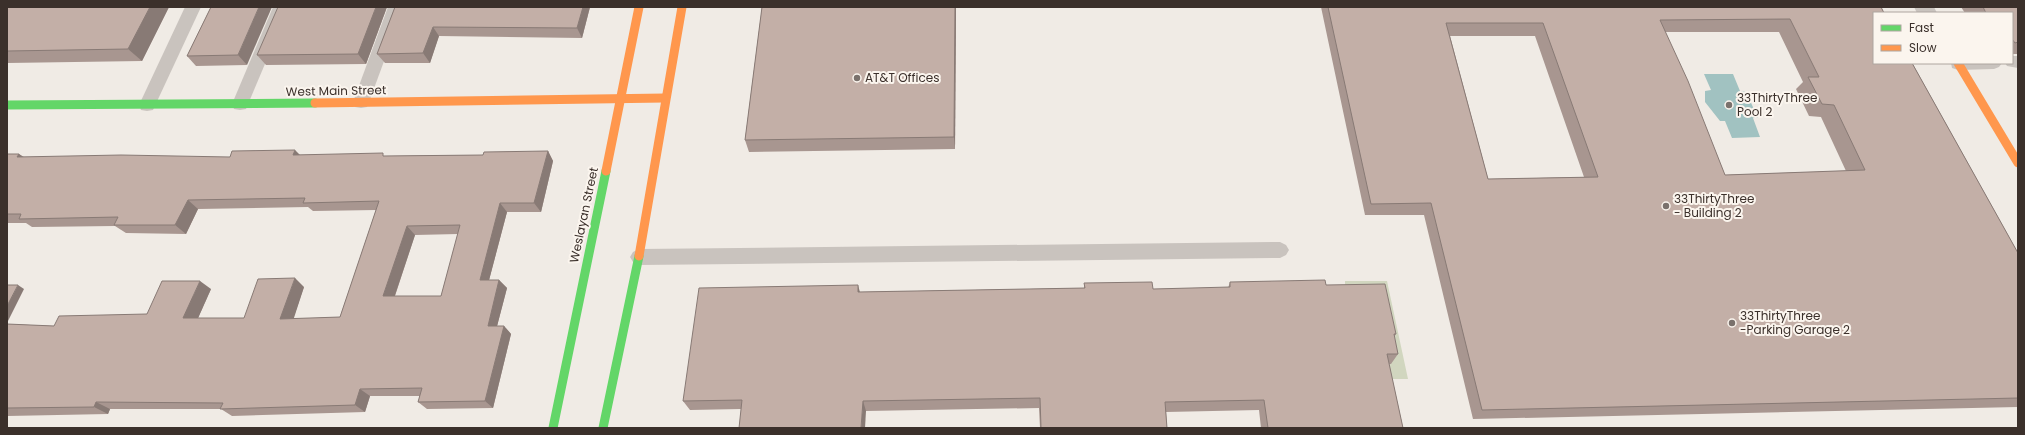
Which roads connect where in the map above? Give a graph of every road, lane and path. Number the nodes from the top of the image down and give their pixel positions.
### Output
1 (193, 7) edge
2 (280, 7) edge
3 (396, 7) edge
4 (639, 7) edge
5 (682, 7) edge
6 (1958, 64) edge
7 (665, 98) junction
8 (620, 99) junction
9 (361, 102) junction
10 (240, 104) junction
11 (7, 105) edge
12 (147, 105) junction
13 (2018, 163) edge
14 (1280, 250) dead end
15 (639, 257) junction
16 (553, 428) edge
17 (603, 428) edge

1 - 12 lane
2 - 10 lane
3 - 9 lane
4 - 8 main road, Weslayan Street
5 - 7 main road
6 - 13 main road
7 - 8 main road, West Main Street
7 - 15 main road
8 - 9 main road, West Main Street
8 - 16 main road, Weslayan Street
9 - 10 main road, West Main Street
10 - 12 main road, West Main Street
11 - 12 main road, West Main Street
14 - 15 lane
15 - 17 main road

